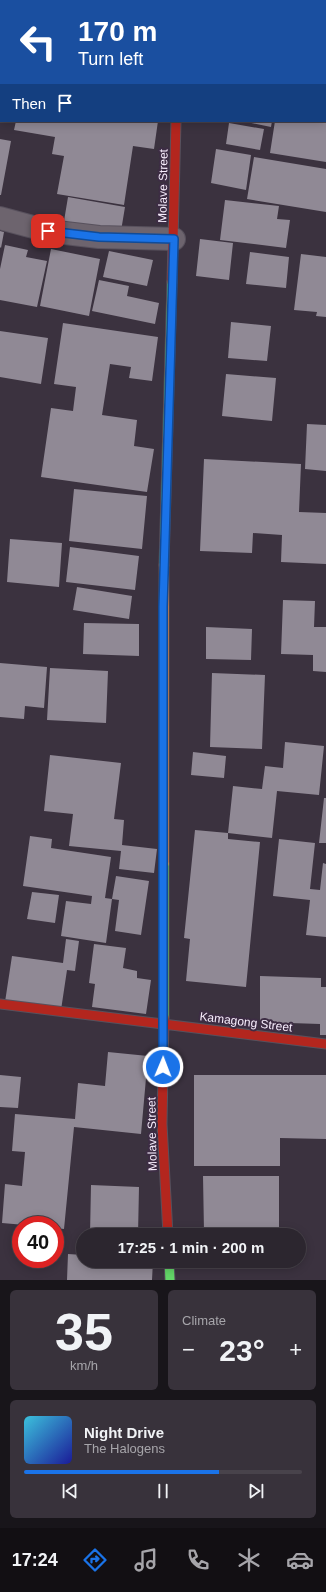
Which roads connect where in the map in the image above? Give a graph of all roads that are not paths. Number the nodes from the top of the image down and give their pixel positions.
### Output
1 (176, 122) edge
2 (0, 218) edge
3 (174, 239) junction
4 (0, 1004) edge
5 (164, 1024) junction
6 (326, 1044) edge
7 (168, 1228) edge
8 (169, 1268) edge
9 (170, 1280) edge

1 - 3 street, Molave Street
2 - 3 street
3 - 5 street, Molave Street
4 - 5 street, Kamagong Street
5 - 6 street, Kamagong Street
5 - 7 street, Molave Street
8 - 9 street

